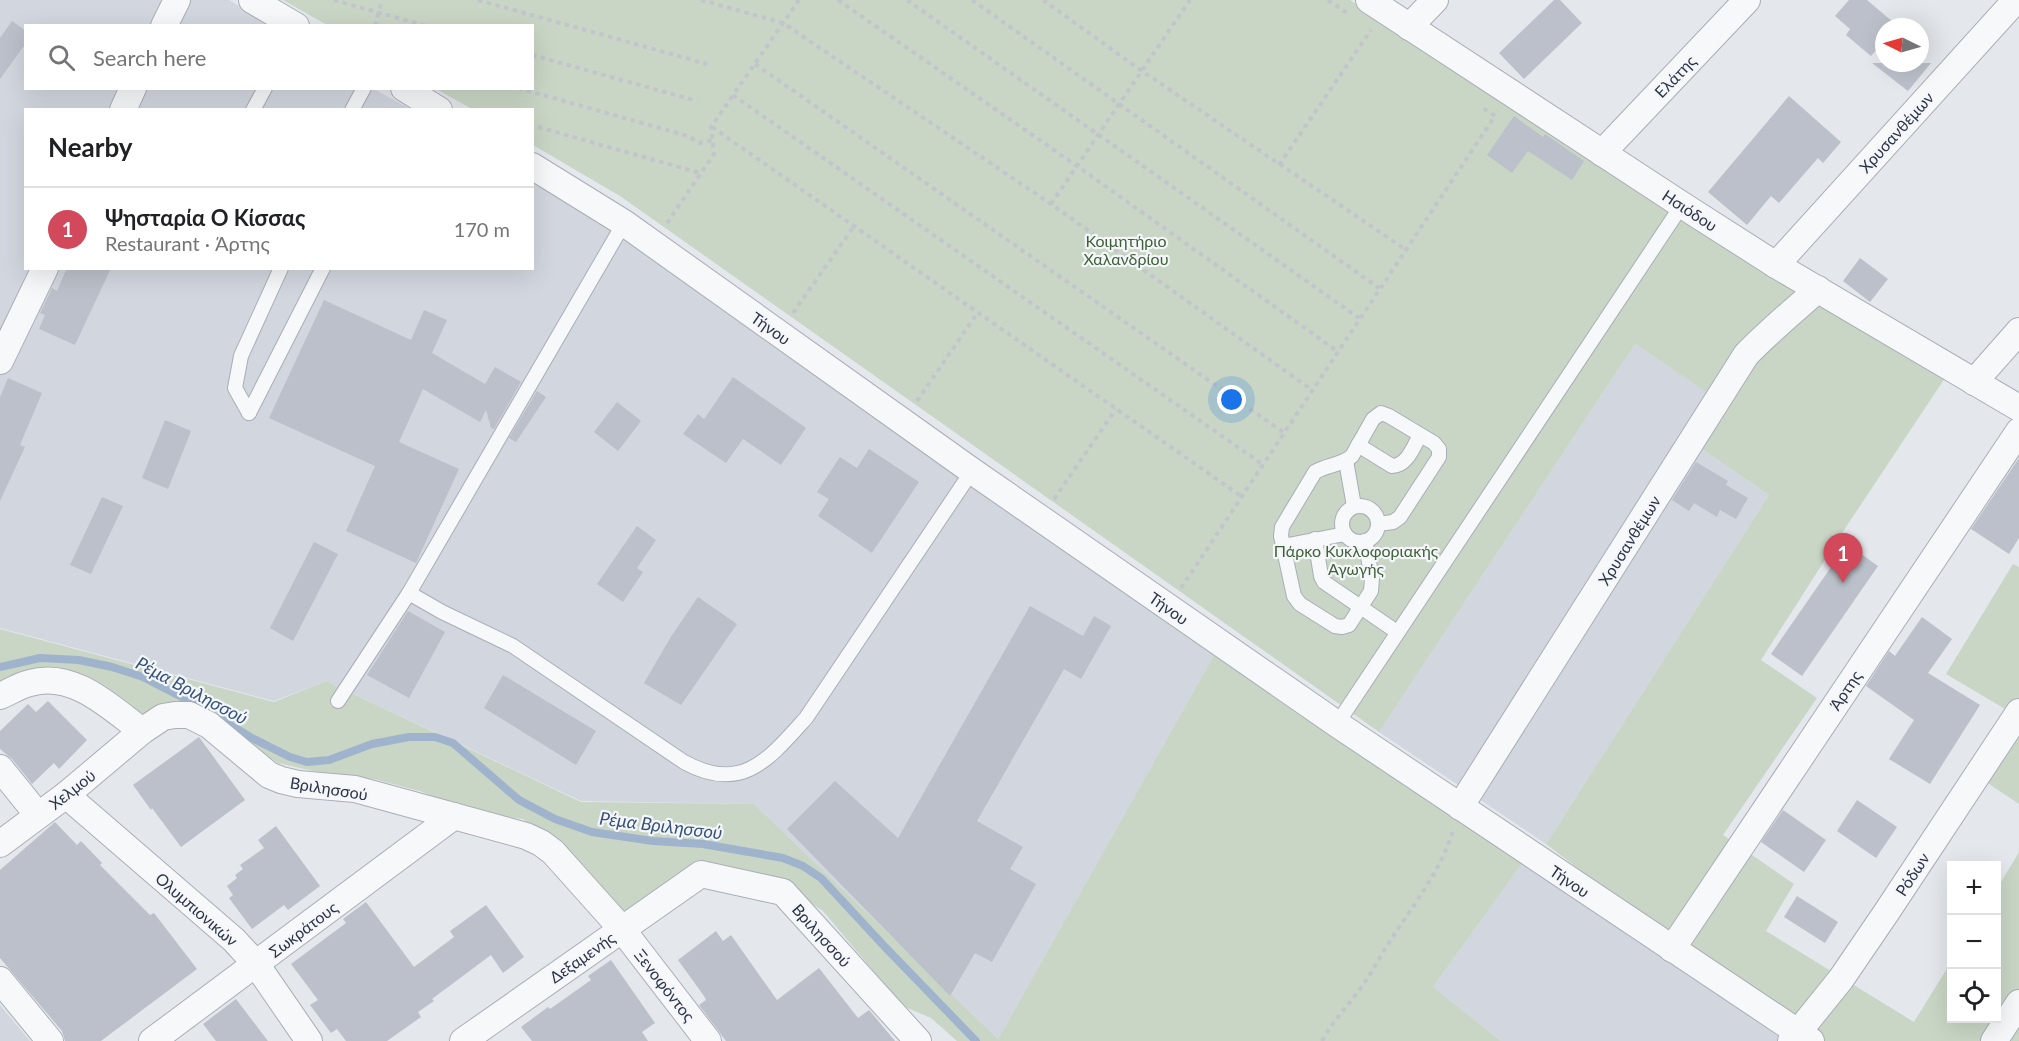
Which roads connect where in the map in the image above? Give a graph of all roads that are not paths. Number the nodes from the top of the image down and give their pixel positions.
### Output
1 (177, 0) edge
2 (252, 0) edge
3 (1369, 0) edge
4 (1435, 0) edge
5 (1748, 0) edge
6 (2016, 0) edge
7 (165, 24) edge
8 (293, 24) edge
9 (1409, 27) junction
10 (132, 90) edge
11 (264, 90) edge
12 (363, 90) edge
13 (408, 98) edge
14 (124, 108) edge
15 (254, 108) edge
16 (353, 108) edge
17 (434, 108) edge
18 (1602, 153) junction
19 (534, 167) edge
20 (1682, 205) junction
21 (624, 223) junction
22 (1776, 265) junction
23 (44, 270) edge
24 (280, 270) edge
25 (322, 270) edge
26 (1818, 289) junction
27 (2019, 331) edge
28 (0, 361) edge
29 (1974, 382) junction
30 (2019, 408) edge
31 (2019, 431) edge
32 (1420, 435) junction
33 (1358, 445) junction
34 (1347, 461) junction
35 (972, 471) junction
36 (1354, 506) junction
37 (1378, 524) junction
38 (1345, 534) junction
39 (1315, 539) junction
40 (1365, 541) junction
41 (1283, 546) junction
42 (409, 593) junction
43 (1360, 606) junction
44 (1397, 632) junction
45 (0, 696) edge
46 (338, 701) dead end
47 (2019, 711) edge
48 (1336, 724) junction
49 (142, 731) junction
50 (0, 768) edge
51 (66, 795) junction
52 (1460, 807) junction
53 (38, 815) junction
54 (454, 816) junction
55 (5, 840) edge
56 (701, 873) joint
57 (621, 928) junction
58 (1672, 949) junction
59 (256, 964) junction
60 (0, 980) edge
61 (2019, 1003) edge
62 (1799, 1038) edge
63 (50, 1041) edge
64 (152, 1041) edge
65 (309, 1041) edge
66 (463, 1041) edge
67 (708, 1041) edge
68 (918, 1041) edge
69 (1994, 1041) edge

1 - 7 street
2 - 8 street
3 - 9 street, Ησιόδου
4 - 9 street
5 - 18 street, Ελάτης
6 - 22 street, Χρυσανθέμων
9 - 18 street, Ησιόδου
10 - 14 street
11 - 15 lane
12 - 16 lane
13 - 17 street
18 - 20 street, Ησιόδου
19 - 21 street, Τήνου
20 - 22 street, Ησιόδου
20 - 44 lane
21 - 35 street, Τήνου
21 - 42 lane
22 - 26 street, Ησιόδου
23 - 28 street
24 - 25 lane
26 - 29 street, Ησιόδου
26 - 52 street, Χρυσανθέμων
27 - 29 street
29 - 30 street, Ησιόδου
31 - 58 street, Άρτης
32 - 33 lane
32 - 33 lane
32 - 37 lane
33 - 34 lane
34 - 36 lane
34 - 41 lane
35 - 42 lane
35 - 48 street, Τήνου
36 - 37 lane
36 - 38 lane
37 - 40 lane
38 - 39 lane
38 - 40 lane
39 - 41 lane
39 - 43 lane
40 - 43 lane
41 - 43 lane
42 - 46 lane
43 - 44 lane
44 - 48 lane
45 - 49 street
47 - 62 street, Ρόδων
48 - 52 street, Τήνου
49 - 51 street, Χελμού
49 - 54 street, Βριλησσού
50 - 53 street
51 - 53 street, Χελμού
51 - 59 street, Ολυμπιονικών
52 - 58 street, Τήνου
53 - 55 street, Χελμού
54 - 57 street, Βριλησσού
54 - 59 street, Σωκράτους
56 - 57 street, Δεξαμενής
56 - 68 street, Βριλησσού
57 - 66 street, Δεξαμενής
57 - 67 street, Ξενοφόντος
58 - 62 street, Τήνου
59 - 64 street, Σωκράτους
59 - 65 street, Ολυμπιονικών
60 - 63 street
61 - 69 street

